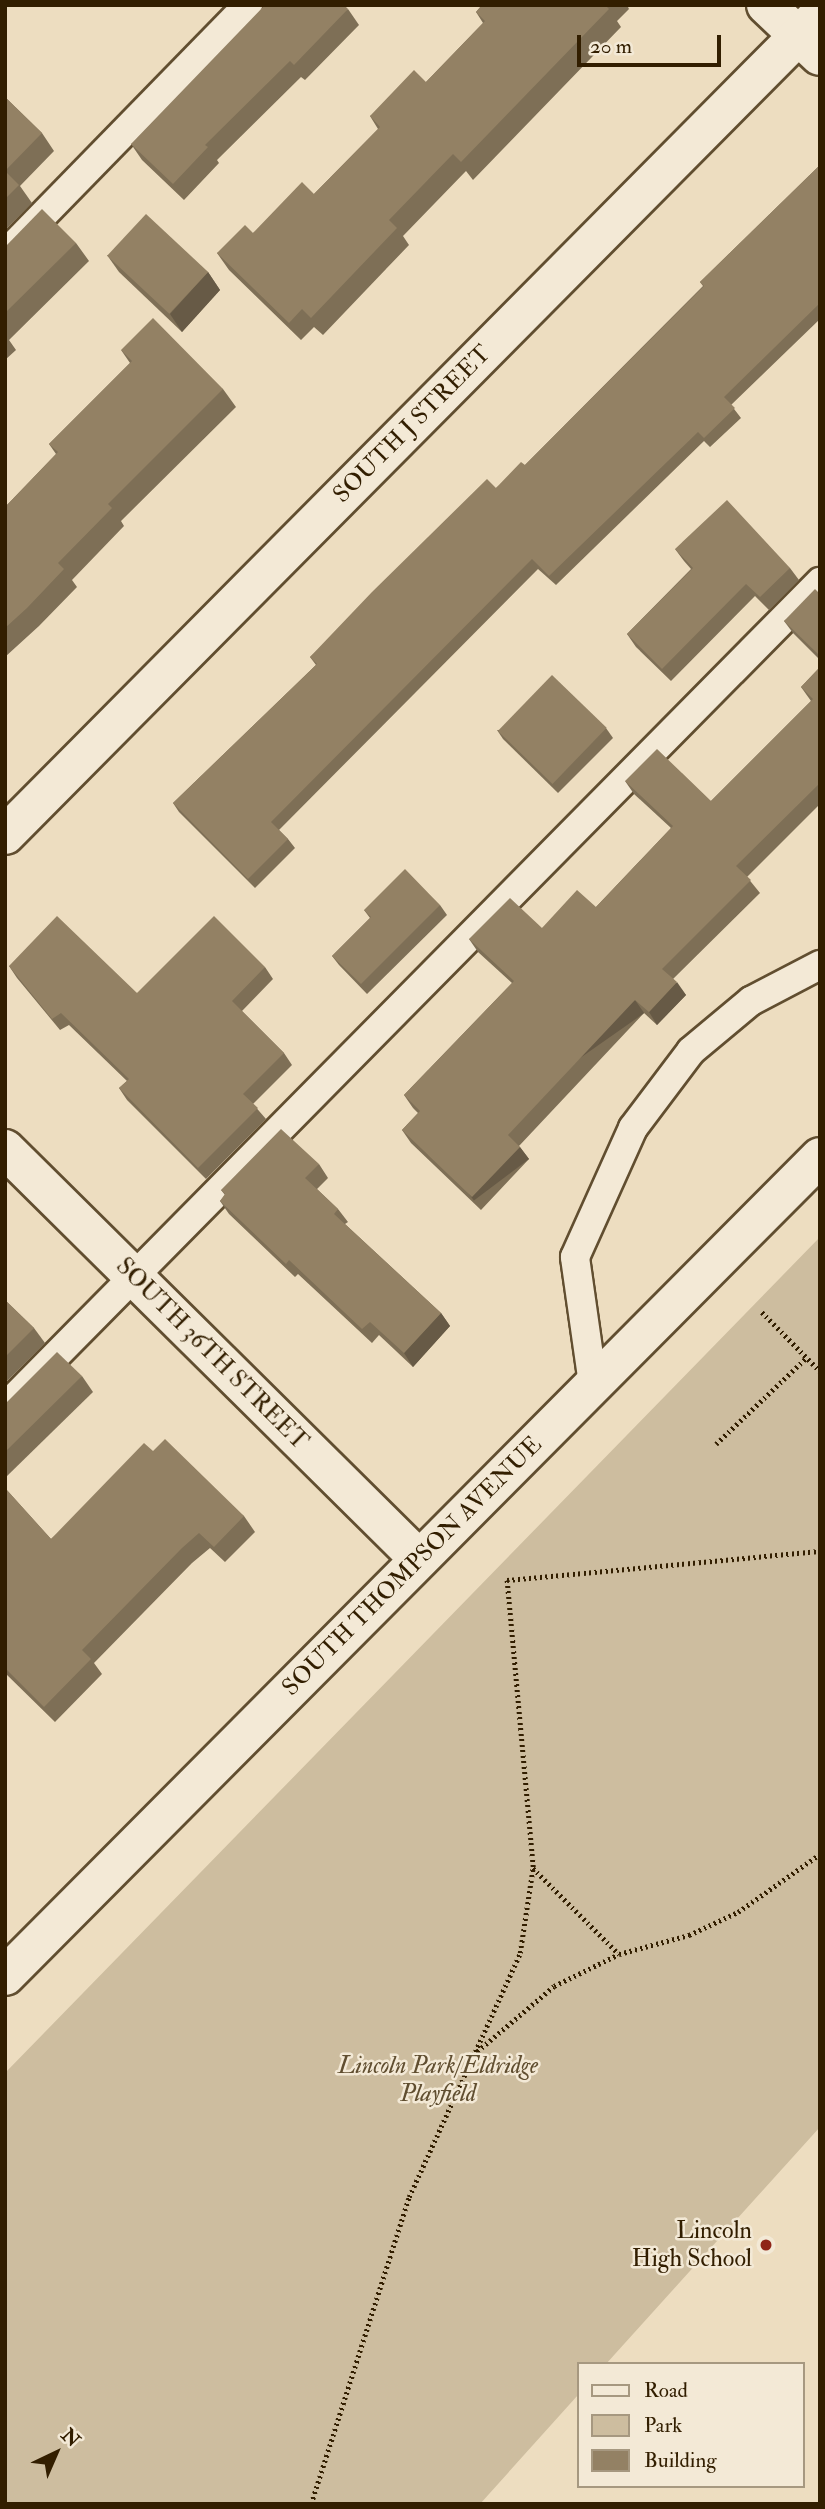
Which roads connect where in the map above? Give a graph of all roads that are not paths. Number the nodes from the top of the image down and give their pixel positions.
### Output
1 (248, 5) edge
2 (766, 5) edge
3 (812, 35) edge
4 (5, 254) edge
5 (820, 582) edge
6 (5, 835) edge
7 (820, 965) edge
8 (5, 1149) edge
9 (820, 1157) edge
10 (134, 1277) junction
11 (593, 1384) junction
12 (5, 1407) edge
13 (419, 1559) junction
14 (5, 1976) edge

1 - 4 lane
2 - 3 street
3 - 6 street, SOUTH J STREET
5 - 10 lane
7 - 11 lane
8 - 10 street, SOUTH 36TH STREET
9 - 11 street, SOUTH THOMPSON AVENUE
10 - 12 lane
10 - 13 street, SOUTH 36TH STREET
11 - 13 street, SOUTH THOMPSON AVENUE
13 - 14 street, SOUTH THOMPSON AVENUE

